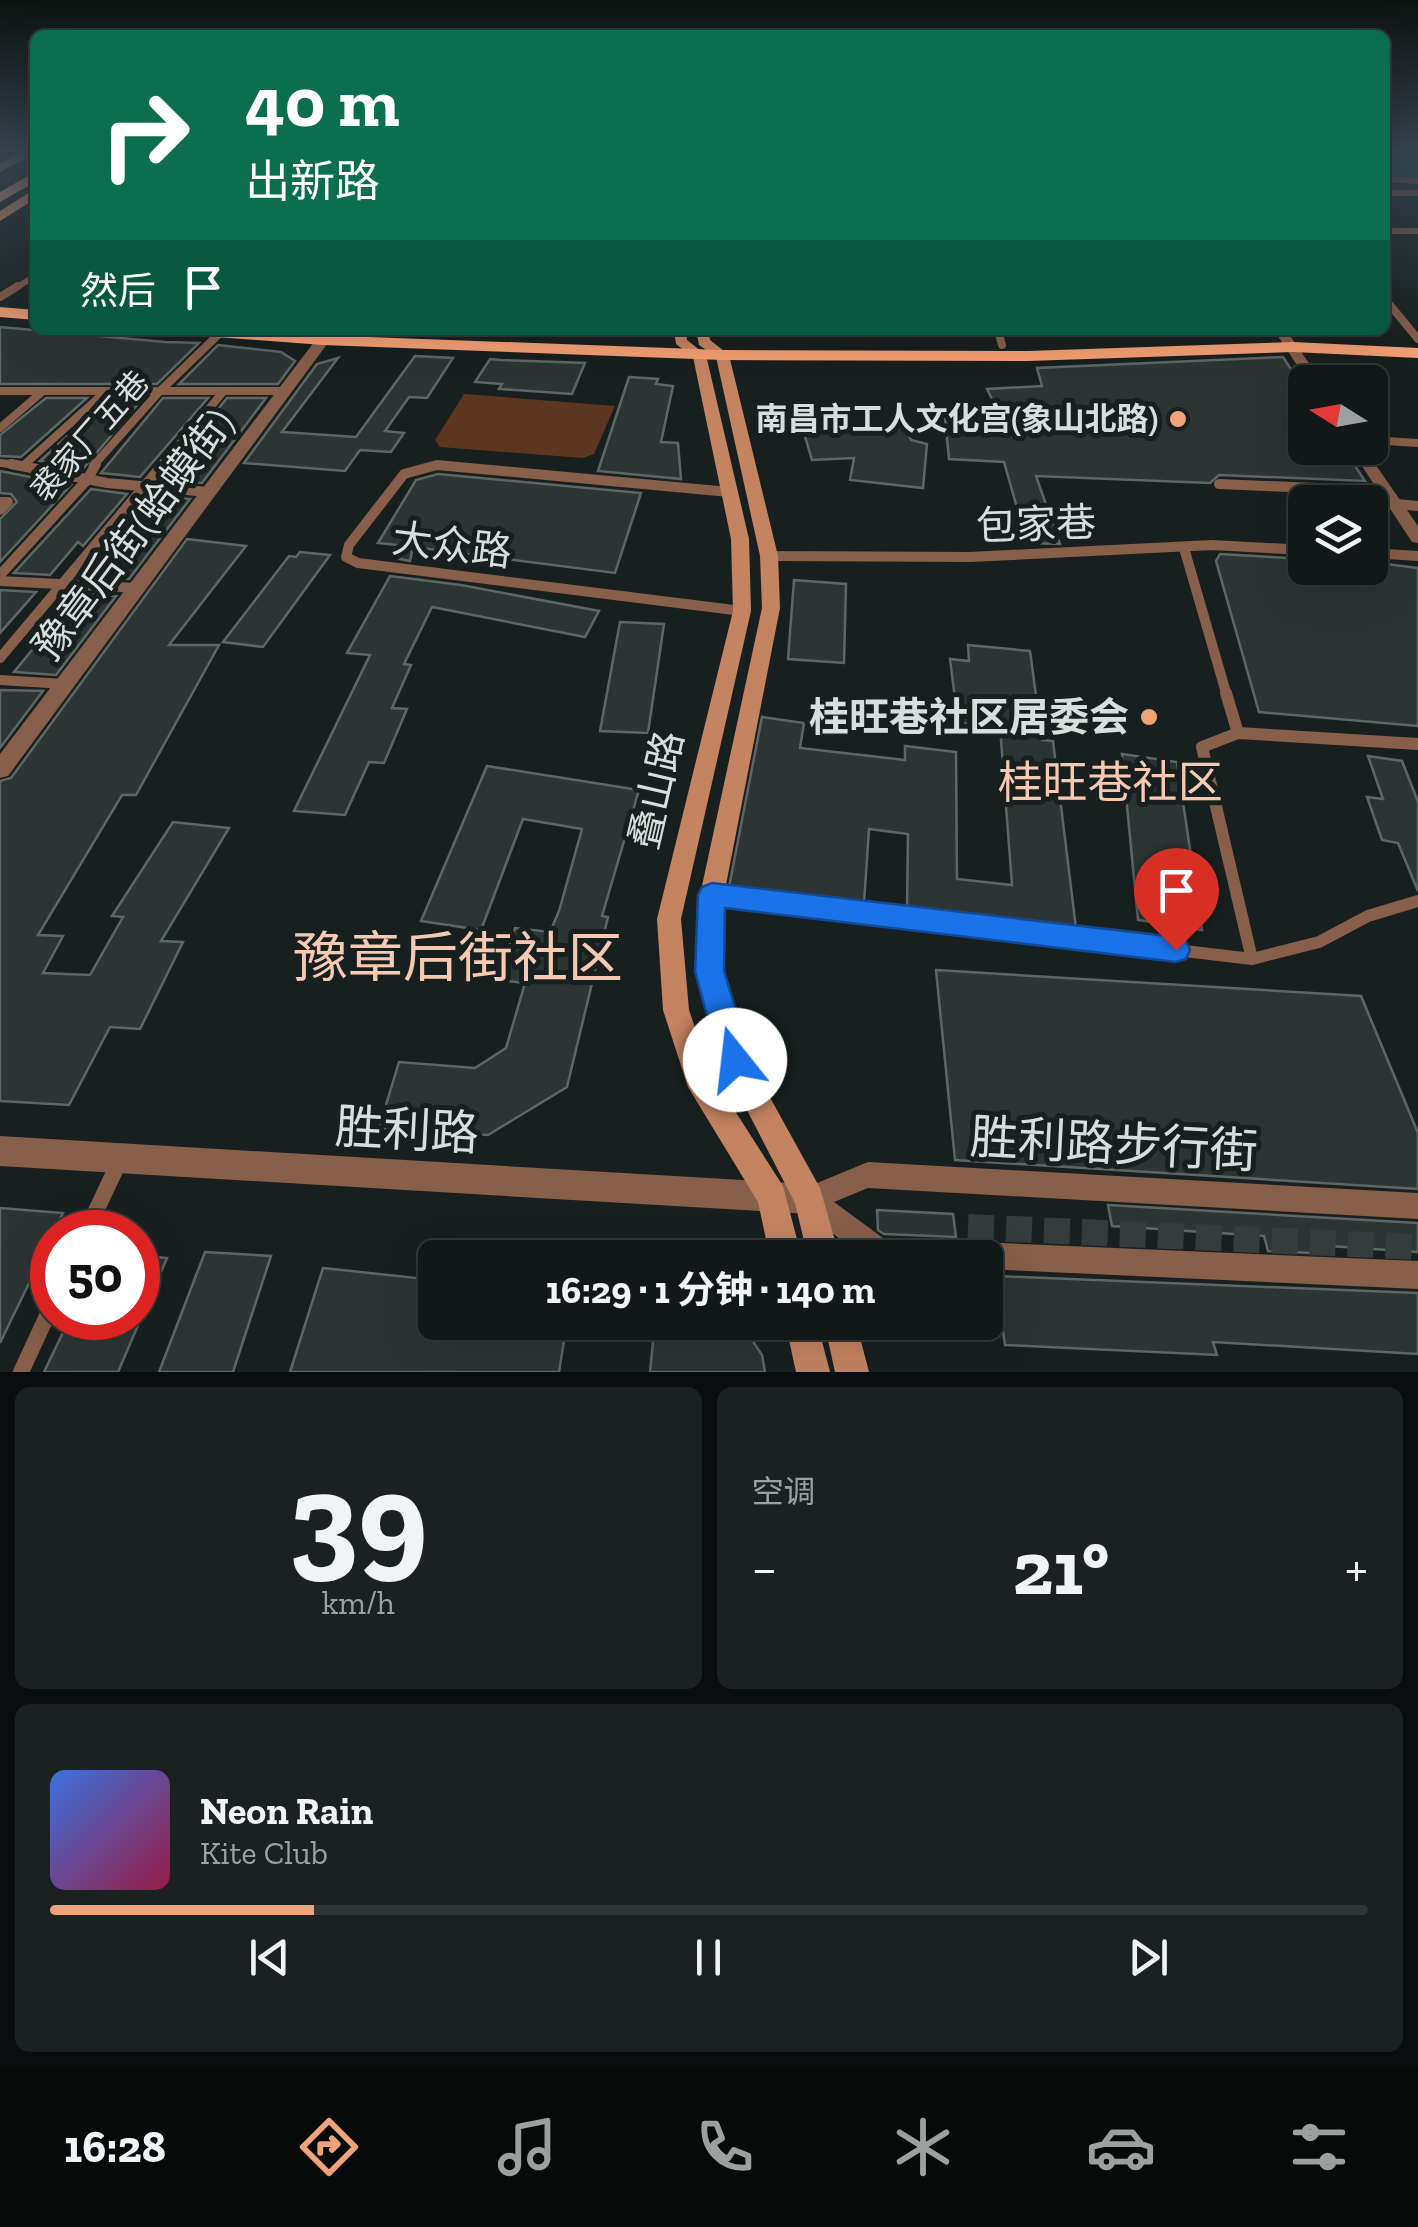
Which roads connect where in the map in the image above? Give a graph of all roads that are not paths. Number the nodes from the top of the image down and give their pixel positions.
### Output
1 (1418, 231) edge
2 (1390, 232) edge
3 (30, 279) edge
4 (0, 299) edge
5 (30, 304) edge
6 (1390, 305) edge
7 (0, 312) edge
8 (30, 315) edge
9 (218, 335) edge
10 (330, 335) edge
11 (1000, 338) edge
12 (1286, 338) edge
13 (1418, 341) edge
14 (698, 342) edge
15 (1418, 352) edge
16 (1304, 365) edge
17 (0, 391) edge
18 (284, 391) junction
19 (42, 392) junction
20 (105, 392) junction
21 (160, 392) junction
22 (223, 392) junction
23 (0, 428) edge
24 (1388, 441) edge
25 (1418, 443) edge
26 (0, 463) edge
27 (25, 464) junction
28 (1369, 465) edge
29 (87, 480) junction
30 (1219, 484) dead end
31 (142, 489) junction
32 (208, 492) junction
33 (729, 492) junction
34 (1391, 498) junction
35 (0, 502) edge
36 (1418, 506) edge
37 (0, 510) edge
38 (1418, 538) edge
39 (1184, 548) junction
40 (1288, 549) edge
41 (1388, 555) edge
42 (769, 556) junction
43 (1418, 556) edge
44 (0, 578) edge
45 (62, 584) junction
46 (137, 588) junction
47 (742, 611) junction
48 (0, 658) edge
49 (0, 680) edge
50 (65, 684) junction
51 (1238, 733) junction
52 (1418, 744) edge
53 (0, 770) edge
54 (712, 895) junction
55 (1418, 901) edge
56 (1252, 959) junction
57 (0, 1151) edge
58 (120, 1160) junction
59 (772, 1198) junction
60 (809, 1199) junction
61 (1418, 1206) edge
62 (96, 1210) edge
63 (782, 1240) edge
64 (819, 1240) edge
65 (1418, 1276) edge
66 (36, 1340) edge
67 (805, 1340) edge
68 (844, 1340) edge
69 (21, 1372) edge
70 (812, 1372) edge
71 (852, 1372) edge

1 - 2 street
3 - 4 lane
4 - 5 main road
6 - 13 lane
7 - 8 main road
9 - 21 lane, 裘家厂五巷
10 - 14 main road
10 - 18 street, 豫章后街(蛤蟆街)
11 - 12 main road
11 - 14 main road
12 - 13 main road
12 - 14 main road
12 - 15 main road
12 - 16 street
14 - 33 main road, 叠山路
14 - 42 main road, 叠山路
17 - 19 lane
18 - 22 lane
18 - 32 street, 豫章后街(蛤蟆街)
19 - 20 lane
19 - 23 lane
20 - 21 lane
20 - 27 lane
21 - 22 lane
21 - 29 lane, 裘家厂五巷
22 - 31 lane
24 - 25 lane
26 - 27 lane
27 - 29 lane
28 - 34 street
29 - 31 lane
29 - 44 lane, 裘家厂五巷
30 - 34 lane
31 - 32 lane
31 - 45 lane
32 - 46 street, 豫章后街(蛤蟆街)
33 - 47 main road, 叠山路
33 - 47 lane, 大众路
34 - 36 lane
34 - 38 street
35 - 37 lane
39 - 40 lane, 包家巷
39 - 42 lane, 包家巷
39 - 51 lane
41 - 43 lane
42 - 54 main road, 叠山路
44 - 45 lane
45 - 46 lane
45 - 48 lane
46 - 50 street, 豫章后街(蛤蟆街)
47 - 59 main road, 叠山路
49 - 50 lane
50 - 53 street, 豫章后街(蛤蟆街)
51 - 52 lane
51 - 56 lane
54 - 56 lane
54 - 60 main road, 叠山路
55 - 56 lane
57 - 58 street, 胜利路
58 - 59 street, 胜利路
58 - 62 lane
59 - 60 street, 胜利路
59 - 63 main road, 叠山路
60 - 61 street, 胜利路步行街
60 - 64 main road, 叠山路
60 - 65 street
66 - 69 lane
67 - 70 main road
68 - 71 main road

